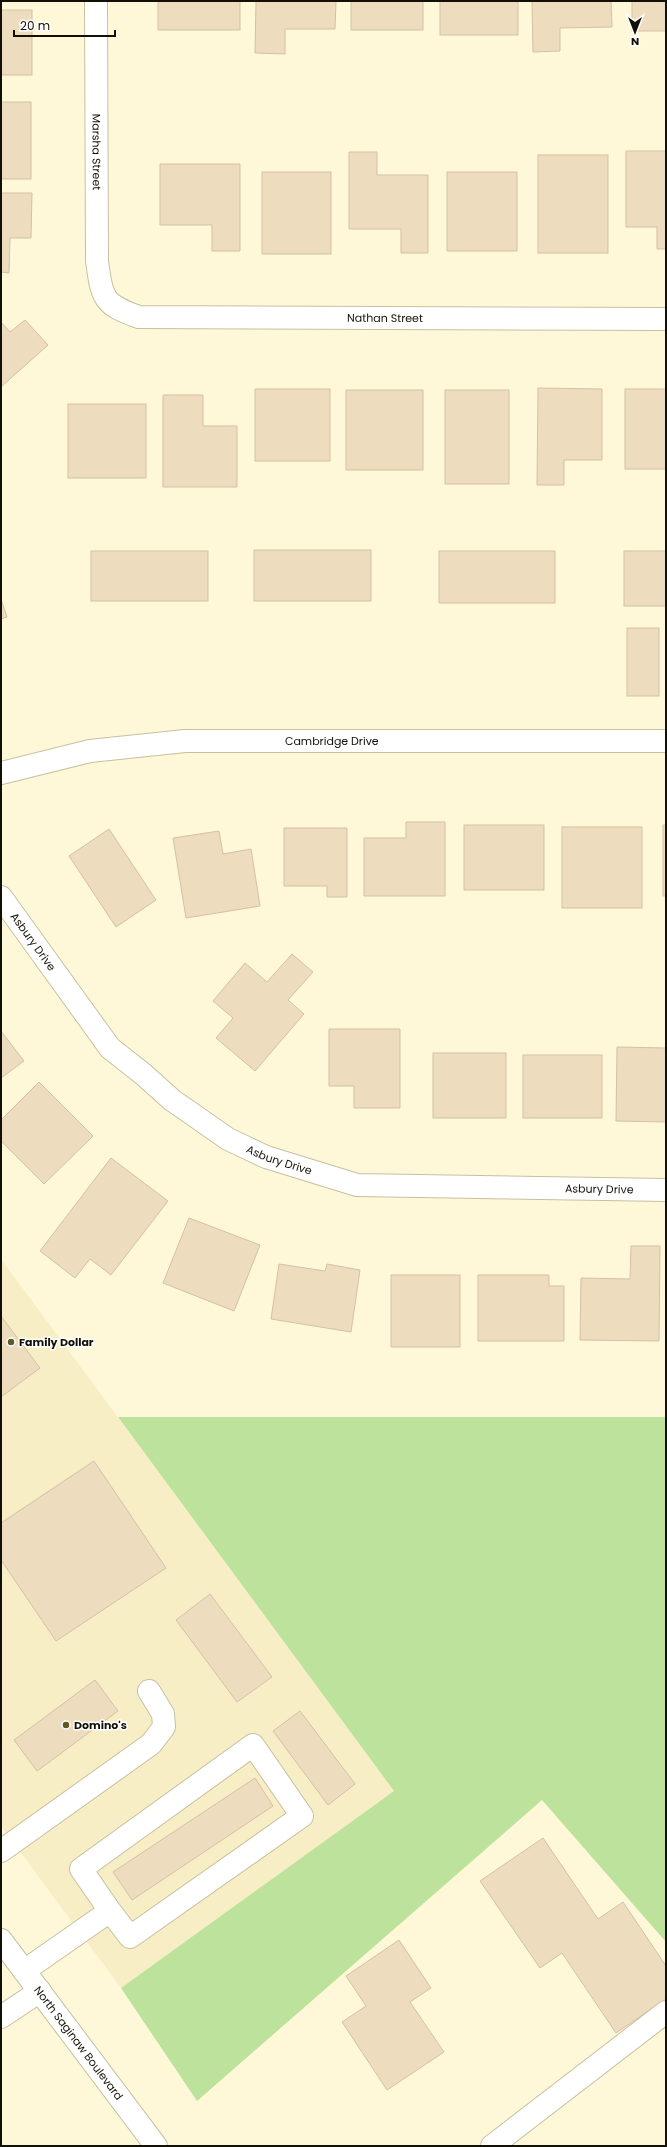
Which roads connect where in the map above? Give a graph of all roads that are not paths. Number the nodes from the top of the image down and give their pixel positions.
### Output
1 (96, 1) edge
2 (107, 302) joint
3 (666, 319) edge
4 (666, 741) edge
5 (1, 773) edge
6 (1, 897) edge
7 (666, 1190) edge
8 (149, 1691) dead end
9 (1, 1851) edge
10 (110, 1911) junction
11 (1, 1940) edge
12 (24, 1971) junction
13 (40, 1991) junction
14 (666, 2012) edge
15 (1, 2017) edge
16 (156, 2146) edge
17 (492, 2146) edge

1 - 2 street, Marsha Street
2 - 3 street, Nathan Street
4 - 5 street, Cambridge Drive
6 - 7 street, Asbury Drive
8 - 9 street
10 - 10 street
10 - 12 street
11 - 12 street, North Saginaw Boulevard
12 - 13 street, North Saginaw Boulevard
13 - 15 street
13 - 16 street, North Saginaw Boulevard
14 - 17 street

